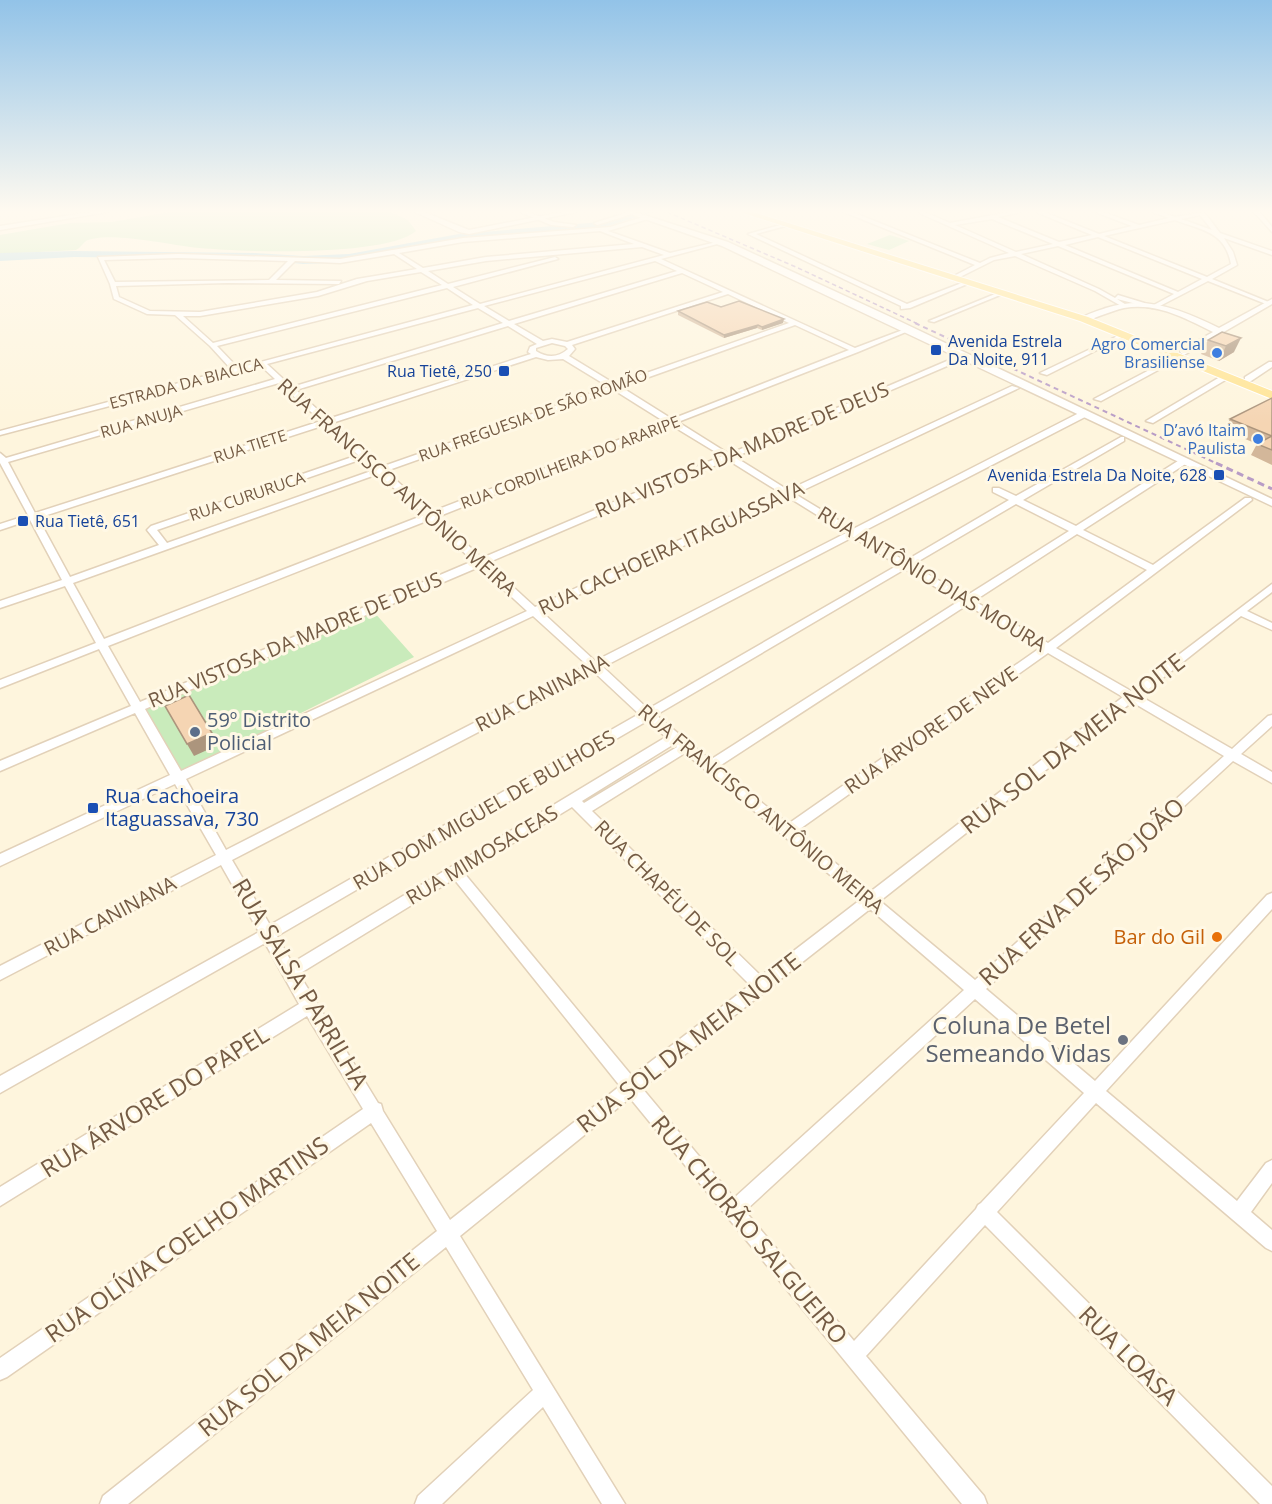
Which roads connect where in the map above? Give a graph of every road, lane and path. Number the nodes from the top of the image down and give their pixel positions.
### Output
1 (255, 282) edge
2 (277, 282) edge
3 (353, 282) edge
4 (442, 282) edge
5 (461, 282) edge
6 (568, 282) edge
7 (644, 282) edge
8 (707, 282) edge
9 (807, 282) edge
10 (852, 282) edge
11 (969, 282) joint
12 (976, 282) edge
13 (1079, 282) edge
14 (1150, 282) edge
15 (1201, 282) edge
16 (1217, 282) edge
17 (113, 284) joint
18 (343, 284) junction
19 (448, 286) junction
20 (1097, 290) junction
21 (729, 292) junction
22 (1002, 293) junction
23 (1176, 293) junction
24 (1270, 302) edge
25 (478, 306) junction
26 (1125, 306) junction
27 (1151, 306) junction
28 (177, 314) junction
29 (1088, 318) junction
30 (932, 321) dead end
31 (508, 322) junction
32 (795, 323) junction
33 (907, 330) junction
34 (1218, 331) junction
35 (1126, 334) junction
36 (542, 343) junction
37 (567, 344) junction
38 (212, 345) junction
39 (856, 351) junction
40 (1182, 354) junction
41 (535, 355) junction
42 (564, 356) junction
43 (959, 358) junction
44 (262, 363) junction
45 (1272, 364) edge
46 (236, 370) junction
47 (1044, 373) dead end
48 (1228, 376) junction
49 (1248, 379) junction
50 (284, 385) junction
51 (612, 386) junction
52 (1015, 388) junction
53 (1272, 389) edge
54 (1272, 395) edge
55 (1098, 399) dead end
56 (1080, 415) junction
57 (1149, 421) dead end
58 (325, 422) junction
59 (672, 422) junction
60 (0, 433) edge
61 (1120, 439) junction
62 (363, 456) junction
63 (727, 456) junction
64 (2, 458) edge
65 (1180, 463) junction
66 (380, 470) junction
67 (996, 490) dead end
68 (789, 493) junction
69 (1248, 500) junction
70 (1016, 501) junction
71 (1272, 503) edge
72 (1272, 511) edge
73 (34, 516) junction
74 (429, 517) junction
75 (0, 527) edge
76 (1076, 531) junction
77 (852, 532) junction
78 (165, 547) junction
79 (478, 561) junction
80 (905, 565) junction
81 (1154, 569) junction
82 (69, 580) junction
83 (1272, 587) edge
84 (966, 602) junction
85 (0, 605) edge
86 (535, 612) junction
87 (1242, 613) junction
88 (1272, 627) edge
89 (102, 644) junction
90 (1048, 648) junction
91 (594, 665) junction
92 (0, 684) edge
93 (1132, 697) junction
94 (139, 707) junction
95 (648, 716) junction
96 (1272, 719) edge
97 (674, 738) junction
98 (686, 747) junction
99 (1233, 755) junction
100 (0, 766) edge
101 (710, 766) junction
102 (178, 777) junction
103 (1272, 778) edge
104 (572, 799) junction
105 (583, 810) junction
106 (788, 831) junction
107 (224, 856) junction
108 (0, 860) edge
109 (455, 871) junction
110 (1272, 898) edge
111 (871, 902) junction
112 (268, 934) junction
113 (290, 972) junction
114 (0, 973) edge
115 (761, 986) junction
116 (975, 989) junction
117 (309, 1006) junction
118 (0, 1085) edge
119 (631, 1087) junction
120 (1095, 1091) junction
121 (375, 1110) junction
122 (1272, 1169) edge
123 (0, 1197) edge
124 (733, 1210) junction
125 (984, 1211) junction
126 (1239, 1213) junction
127 (448, 1233) junction
128 (1272, 1242) edge
129 (854, 1356) junction
130 (0, 1370) edge
131 (546, 1392) junction
132 (1272, 1501) edge
133 (111, 1504) edge
134 (426, 1504) edge
135 (615, 1504) edge
136 (976, 1504) edge

1 - 17 street
2 - 18 street
3 - 18 street
4 - 19 street
5 - 19 street
6 - 25 street, ESTRADA DA BIACICA
7 - 31 street, RUA ANUJA
8 - 21 street
9 - 33 street
10 - 11 street
11 - 22 main road
12 - 29 main road
13 - 20 street
14 - 23 street
15 - 23 street
16 - 24 street
17 - 28 street
18 - 28 street
19 - 25 street
19 - 38 street
20 - 26 street
20 - 27 street
21 - 32 street
21 - 37 street
22 - 29 main road
22 - 30 street
23 - 27 street
24 - 34 street
25 - 31 street
25 - 44 street, ESTRADA DA BIACICA
26 - 27 street
26 - 29 street
27 - 34 street
28 - 38 street
29 - 35 main road
29 - 40 main road
31 - 36 street
31 - 50 street, RUA ANUJA
32 - 39 street
32 - 51 street, RUA FREGUESIA DE SÃO ROMÃO
33 - 39 street, RUA CORDILHEIRA DO ARARIPE
33 - 43 street
34 - 40 street
35 - 40 main road
35 - 47 street
36 - 37 street
36 - 41 street
37 - 42 street
38 - 46 street
39 - 59 street, RUA CORDILHEIRA DO ARARIPE
40 - 48 main road
40 - 49 main road
40 - 55 street
41 - 42 street, RUA TIETE
41 - 58 street, RUA TIETE
42 - 51 street, RUA ANTÔNIO DIAS MOURA
43 - 52 street
43 - 56 street
43 - 63 street, RUA VISTOSA DA MADRE DE DEUS
44 - 46 street, ESTRADA DA BIACICA
44 - 50 street, RUA FRANCISCO ANTÔNIO MEIRA
45 - 49 street
46 - 60 street, ESTRADA DA BIACICA
48 - 54 main road
48 - 57 street
49 - 53 main road
50 - 58 street, RUA FRANCISCO ANTÔNIO MEIRA
50 - 64 street, RUA ANUJA
51 - 59 street, RUA ANTÔNIO DIAS MOURA
51 - 66 street, RUA FREGUESIA DE SÃO ROMÃO
52 - 56 street
52 - 68 street, RUA CACHOEIRA ITAGUASSAVA
56 - 61 street
56 - 65 street
56 - 77 street, RUA CANINANA
58 - 62 street, RUA FRANCISCO ANTÔNIO MEIRA
58 - 73 street, RUA TIETE
59 - 63 street, RUA ANTÔNIO DIAS MOURA
59 - 74 street, RUA CORDILHEIRA DO ARARIPE
61 - 65 street
61 - 70 street, RUA DOM MIGUEL DE BULHOES
62 - 66 street, RUA FRANCISCO ANTÔNIO MEIRA
62 - 78 street, RUA CURURUCA
63 - 68 street, RUA ANTÔNIO DIAS MOURA
63 - 79 street, RUA VISTOSA DA MADRE DE DEUS
64 - 73 street, RUA SALSA PARRILHA
65 - 69 street
65 - 71 street
65 - 76 street
66 - 74 street, RUA FRANCISCO ANTÔNIO MEIRA
66 - 78 street, RUA FREGUESIA DE SÃO ROMÃO
67 - 70 street
68 - 77 street, RUA ANTÔNIO DIAS MOURA
68 - 86 street, RUA CACHOEIRA ITAGUASSAVA
69 - 72 street
69 - 81 street, RUA ÁRVORE DE NEVE
70 - 76 street
70 - 80 street, RUA DOM MIGUEL DE BULHOES
73 - 75 street, RUA TIETE
73 - 82 street, RUA SALSA PARRILHA
74 - 79 street, RUA FRANCISCO ANTÔNIO MEIRA
74 - 89 street, RUA CORDILHEIRA DO ARARIPE
76 - 81 street
76 - 84 street
77 - 80 street, RUA ANTÔNIO DIAS MOURA
77 - 91 street, RUA CANINANA
78 - 82 street, RUA FREGUESIA DE SÃO ROMÃO
79 - 86 street, RUA FRANCISCO ANTÔNIO MEIRA
79 - 94 street, RUA VISTOSA DA MADRE DE DEUS
80 - 84 street, RUA ANTÔNIO DIAS MOURA
80 - 95 street, RUA DOM MIGUEL DE BULHOES
81 - 90 street, RUA ÁRVORE DE NEVE
82 - 85 street, RUA FREGUESIA DE SÃO ROMÃO
82 - 89 street, RUA SALSA PARRILHA
83 - 87 street, RUA SOL DA MEIA NOITE
84 - 90 street, RUA ANTÔNIO DIAS MOURA
84 - 101 street
86 - 91 street, RUA FRANCISCO ANTÔNIO MEIRA
86 - 102 street, RUA CACHOEIRA ITAGUASSAVA
87 - 88 street
87 - 93 street, RUA SOL DA MEIA NOITE
89 - 92 street, RUA CORDILHEIRA DO ARARIPE
89 - 94 street, RUA SALSA PARRILHA
90 - 93 street, RUA ANTÔNIO DIAS MOURA
90 - 106 street, RUA ÁRVORE DE NEVE
91 - 95 street, RUA FRANCISCO ANTÔNIO MEIRA
91 - 107 street, RUA CANINANA
93 - 99 street, RUA ANTÔNIO DIAS MOURA
93 - 111 street, RUA SOL DA MEIA NOITE
94 - 100 street, RUA VISTOSA DA MADRE DE DEUS
94 - 102 street, RUA SALSA PARRILHA
95 - 97 street, RUA FRANCISCO ANTÔNIO MEIRA
95 - 112 street, RUA DOM MIGUEL DE BULHOES
96 - 99 street, RUA ERVA DE SÃO JOÃO
97 - 98 street, RUA FRANCISCO ANTÔNIO MEIRA
97 - 104 street, RUA MIMOSACEAS
98 - 101 street, RUA FRANCISCO ANTÔNIO MEIRA
98 - 105 street, RUA MIMOSACEAS
99 - 103 street, RUA ANTÔNIO DIAS MOURA
99 - 116 street, RUA ERVA DE SÃO JOÃO
101 - 106 street, RUA FRANCISCO ANTÔNIO MEIRA
102 - 107 street, RUA SALSA PARRILHA
102 - 108 street, RUA CACHOEIRA ITAGUASSAVA
104 - 105 street, RUA CHAPÉU DE SOL
104 - 109 street, RUA MIMOSACEAS
105 - 115 street, RUA CHAPÉU DE SOL
106 - 111 street, RUA FRANCISCO ANTÔNIO MEIRA
107 - 112 street, RUA SALSA PARRILHA
107 - 114 street, RUA CANINANA
109 - 113 street, RUA MIMOSACEAS
109 - 119 street, RUA CHORÃO SALGUEIRO
110 - 120 street
111 - 115 street, RUA SOL DA MEIA NOITE
111 - 116 street, RUA FRANCISCO ANTÔNIO MEIRA
112 - 113 street, RUA SALSA PARRILHA
112 - 118 street, RUA DOM MIGUEL DE BULHOES
113 - 117 street, RUA SALSA PARRILHA
115 - 119 street, RUA SOL DA MEIA NOITE
116 - 120 street, RUA FRANCISCO ANTÔNIO MEIRA
116 - 124 street, RUA ERVA DE SÃO JOÃO
117 - 121 street, RUA SALSA PARRILHA
117 - 123 street, RUA ÁRVORE DO PAPEL
119 - 124 street, RUA CHORÃO SALGUEIRO
119 - 127 street, RUA SOL DA MEIA NOITE
120 - 125 street
120 - 126 street, RUA FRANCISCO ANTÔNIO MEIRA
121 - 127 street, RUA SALSA PARRILHA
121 - 130 street, RUA OLÍVIA COELHO MARTINS
122 - 126 street
124 - 129 street, RUA CHORÃO SALGUEIRO
125 - 129 street
125 - 132 street, RUA LOASA
126 - 128 street, RUA FRANCISCO ANTÔNIO MEIRA
127 - 131 street, RUA SALSA PARRILHA
127 - 133 street, RUA SOL DA MEIA NOITE
129 - 136 street, RUA CHORÃO SALGUEIRO
131 - 134 street
131 - 135 street, RUA SALSA PARRILHA

